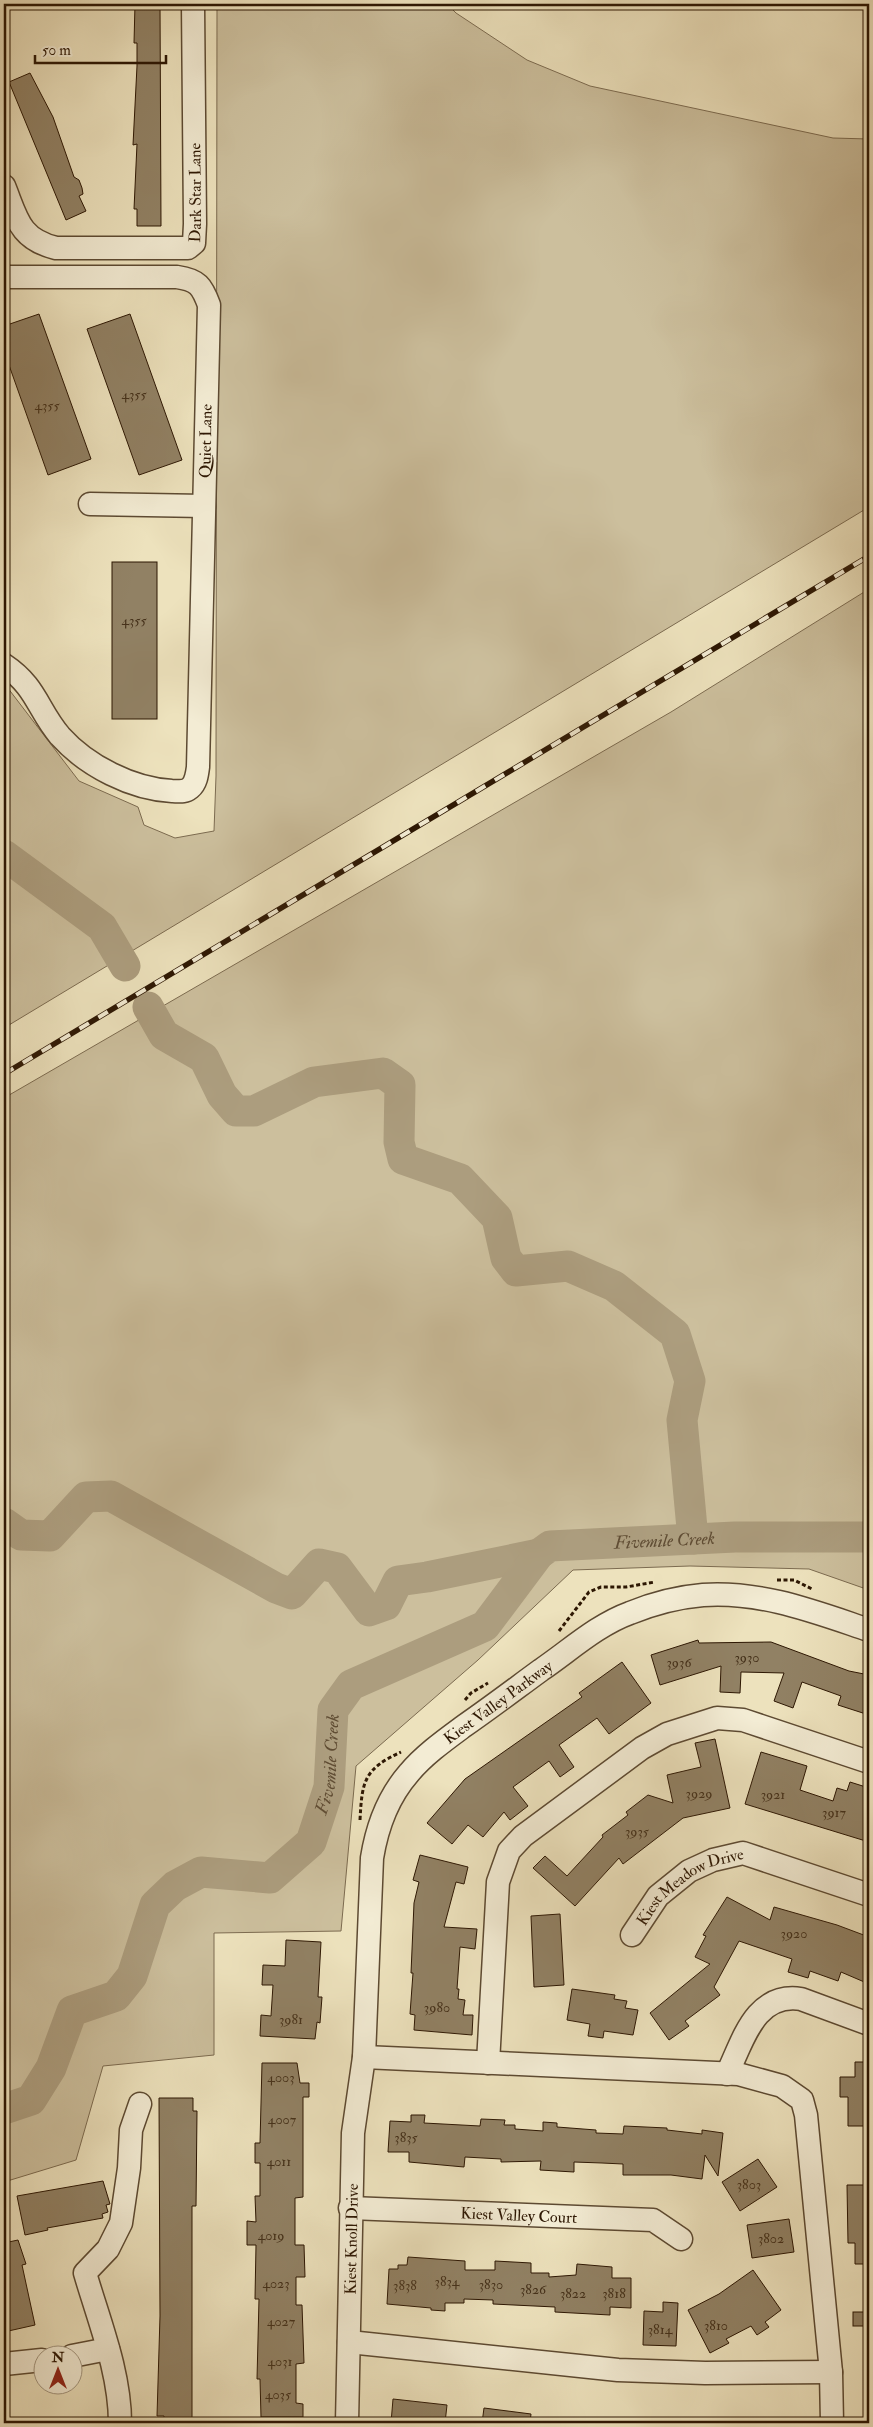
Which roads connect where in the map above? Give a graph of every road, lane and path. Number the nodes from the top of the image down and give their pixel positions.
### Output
1 (193, 4) edge
2 (4, 186) edge
3 (4, 277) edge
4 (90, 504) dead end
5 (204, 506) junction
6 (4, 665) edge
7 (869, 1630) edge
8 (869, 1762) edge
9 (869, 1895) edge
10 (632, 1935) dead end
11 (869, 2024) edge
12 (364, 2056) junction
13 (488, 2063) junction
14 (727, 2074) junction
15 (140, 2104) dead end
16 (350, 2208) junction
17 (681, 2239) dead end
18 (349, 2342) junction
19 (108, 2349) junction
20 (82, 2354) edge
21 (32, 2360) edge
22 (4, 2364) edge
23 (831, 2372) junction
24 (120, 2423) edge
25 (347, 2423) edge
26 (832, 2423) edge

1 - 2 street, Dark Star Lane
3 - 5 street, Quiet Lane
4 - 5 street
5 - 6 street, Quiet Lane
7 - 12 street, Kiest Valley Parkway
8 - 13 street
9 - 10 street, Kiest Meadow Drive
11 - 14 street
12 - 13 street
12 - 16 street, Kiest Knoll Drive
13 - 14 street
14 - 23 street
15 - 19 street
16 - 17 street, Kiest Valley Court
16 - 18 street, Kiest Knoll Drive
18 - 23 street
18 - 25 street, Kiest Knoll Drive
19 - 20 street
19 - 24 street
21 - 22 street
23 - 26 street

